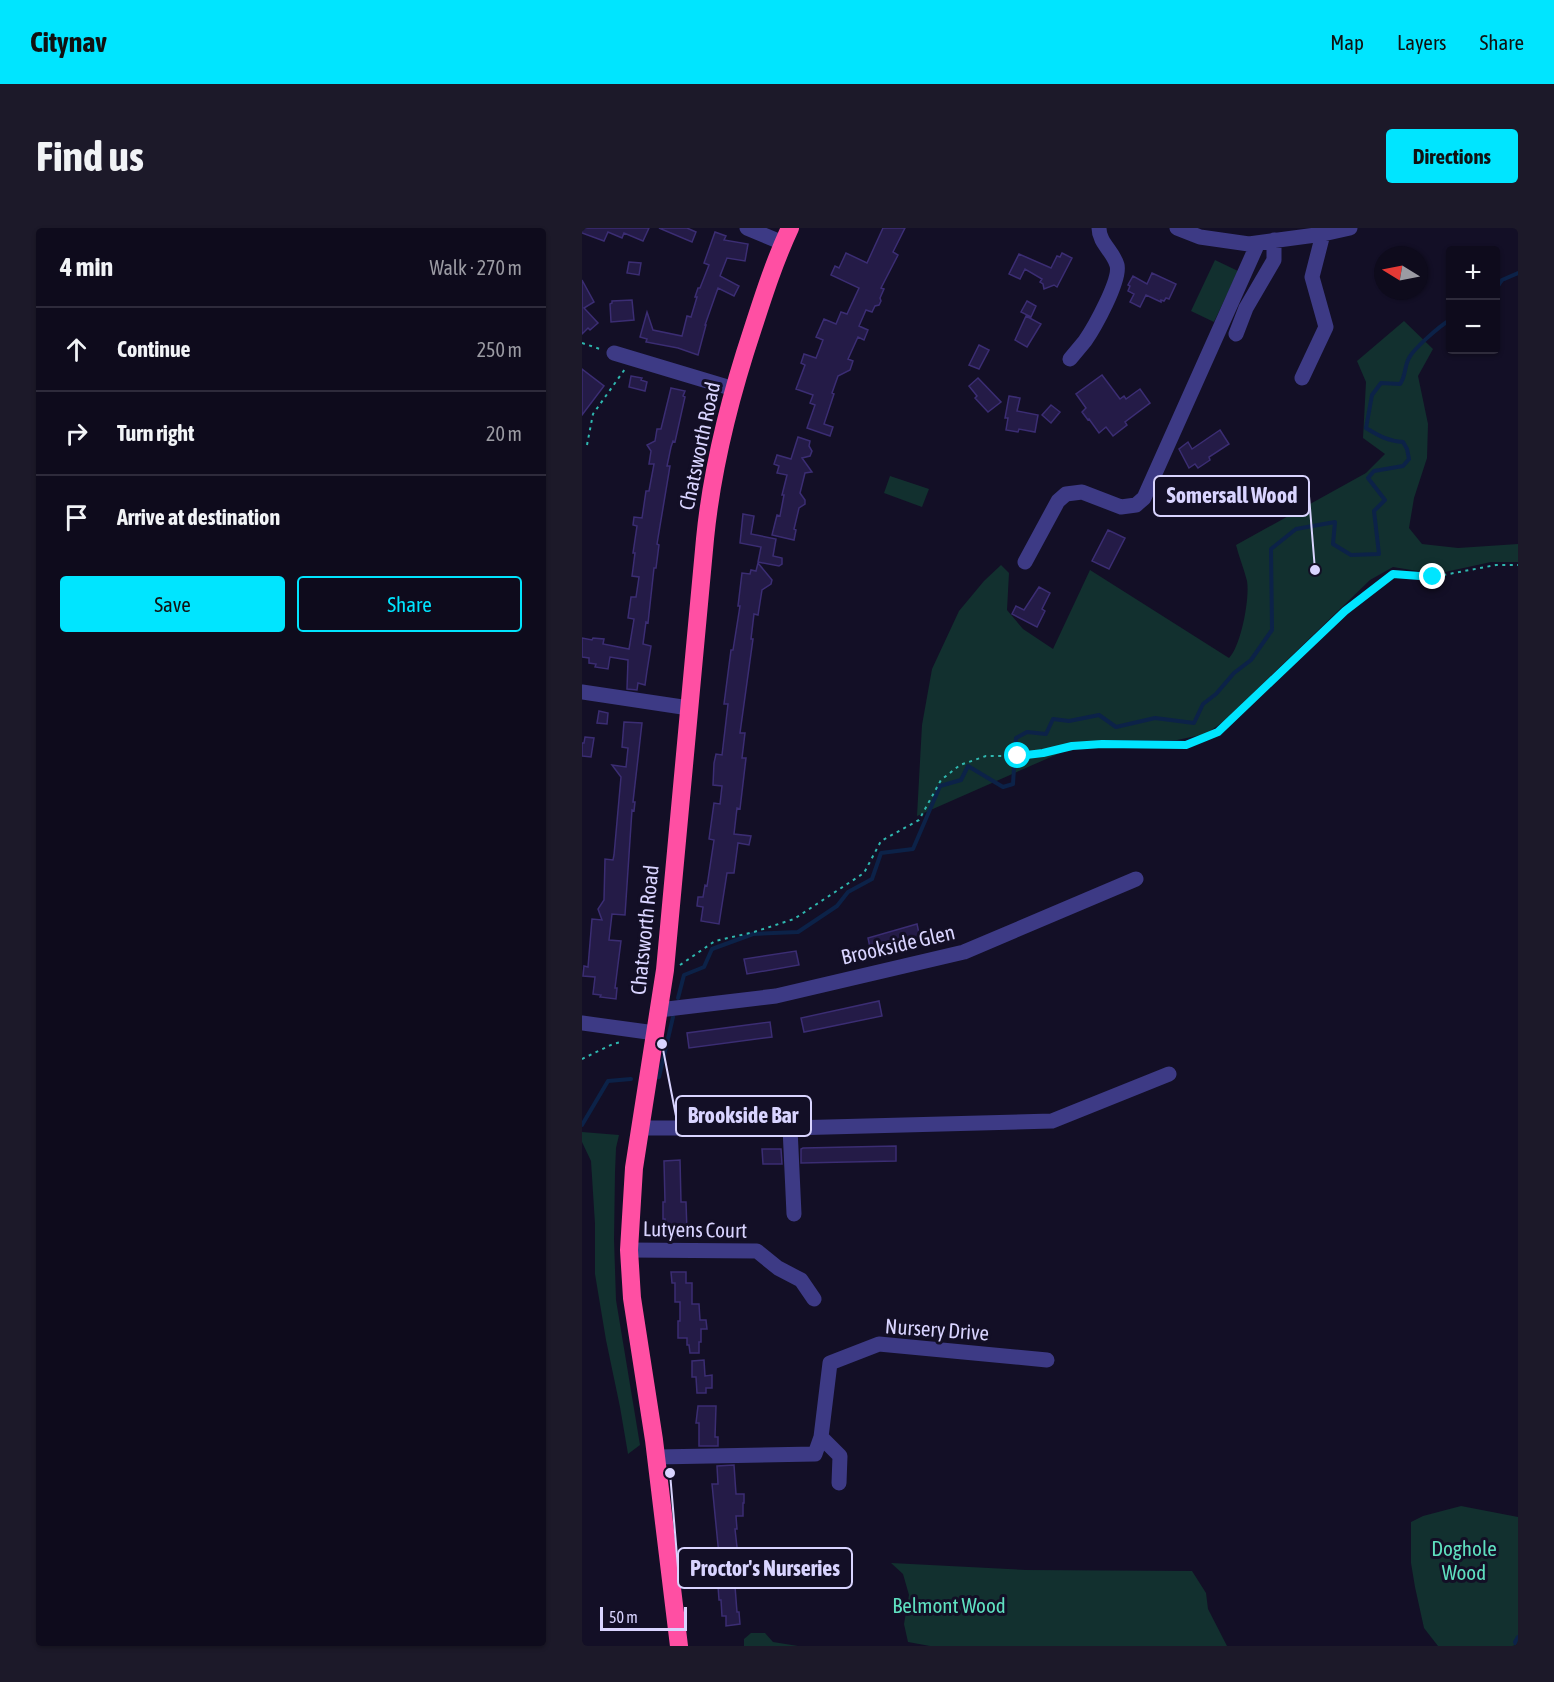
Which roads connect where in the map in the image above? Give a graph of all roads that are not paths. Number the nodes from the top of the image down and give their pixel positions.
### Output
1 (747, 228) edge
2 (1099, 228) edge
3 (1177, 228) edge
4 (1350, 228) edge
5 (1323, 234) junction
6 (786, 236) edge
7 (1274, 240) junction
8 (1258, 243) junction
9 (1236, 334) dead end
10 (614, 353) road end
11 (1070, 359) dead end
12 (1302, 378) dead end
13 (734, 388) junction
14 (1025, 562) dead end
15 (582, 692) edge
16 (689, 708) junction
17 (1136, 879) dead end
18 (659, 1010) junction
19 (582, 1023) edge
20 (655, 1033) junction
21 (1169, 1074) dead end
22 (640, 1128) junction
23 (790, 1128) junction
24 (794, 1214) dead end
25 (629, 1250) junction
26 (814, 1299) dead end
27 (1047, 1360) dead end
28 (821, 1437) junction
29 (656, 1457) junction
30 (839, 1483) dead end
31 (679, 1646) edge

1 - 6 street
2 - 11 street
3 - 8 street
4 - 5 street
5 - 7 street
5 - 12 street
6 - 13 highway, Chatsworth Road
7 - 8 street
7 - 9 street
8 - 14 street
10 - 13 street
13 - 16 highway, Chatsworth Road
15 - 16 street
16 - 18 highway, Chatsworth Road
17 - 18 street, Brookside Glen
18 - 20 highway, Chatsworth Road
19 - 20 street
20 - 22 highway, Chatsworth Road
21 - 23 street
22 - 23 street
22 - 25 highway, Chatsworth Road
23 - 24 street
25 - 26 street, Lutyens Court
25 - 29 highway, Chatsworth Road
27 - 28 street, Nursery Drive
28 - 29 street
28 - 30 street
29 - 31 highway, Chatsworth Road

